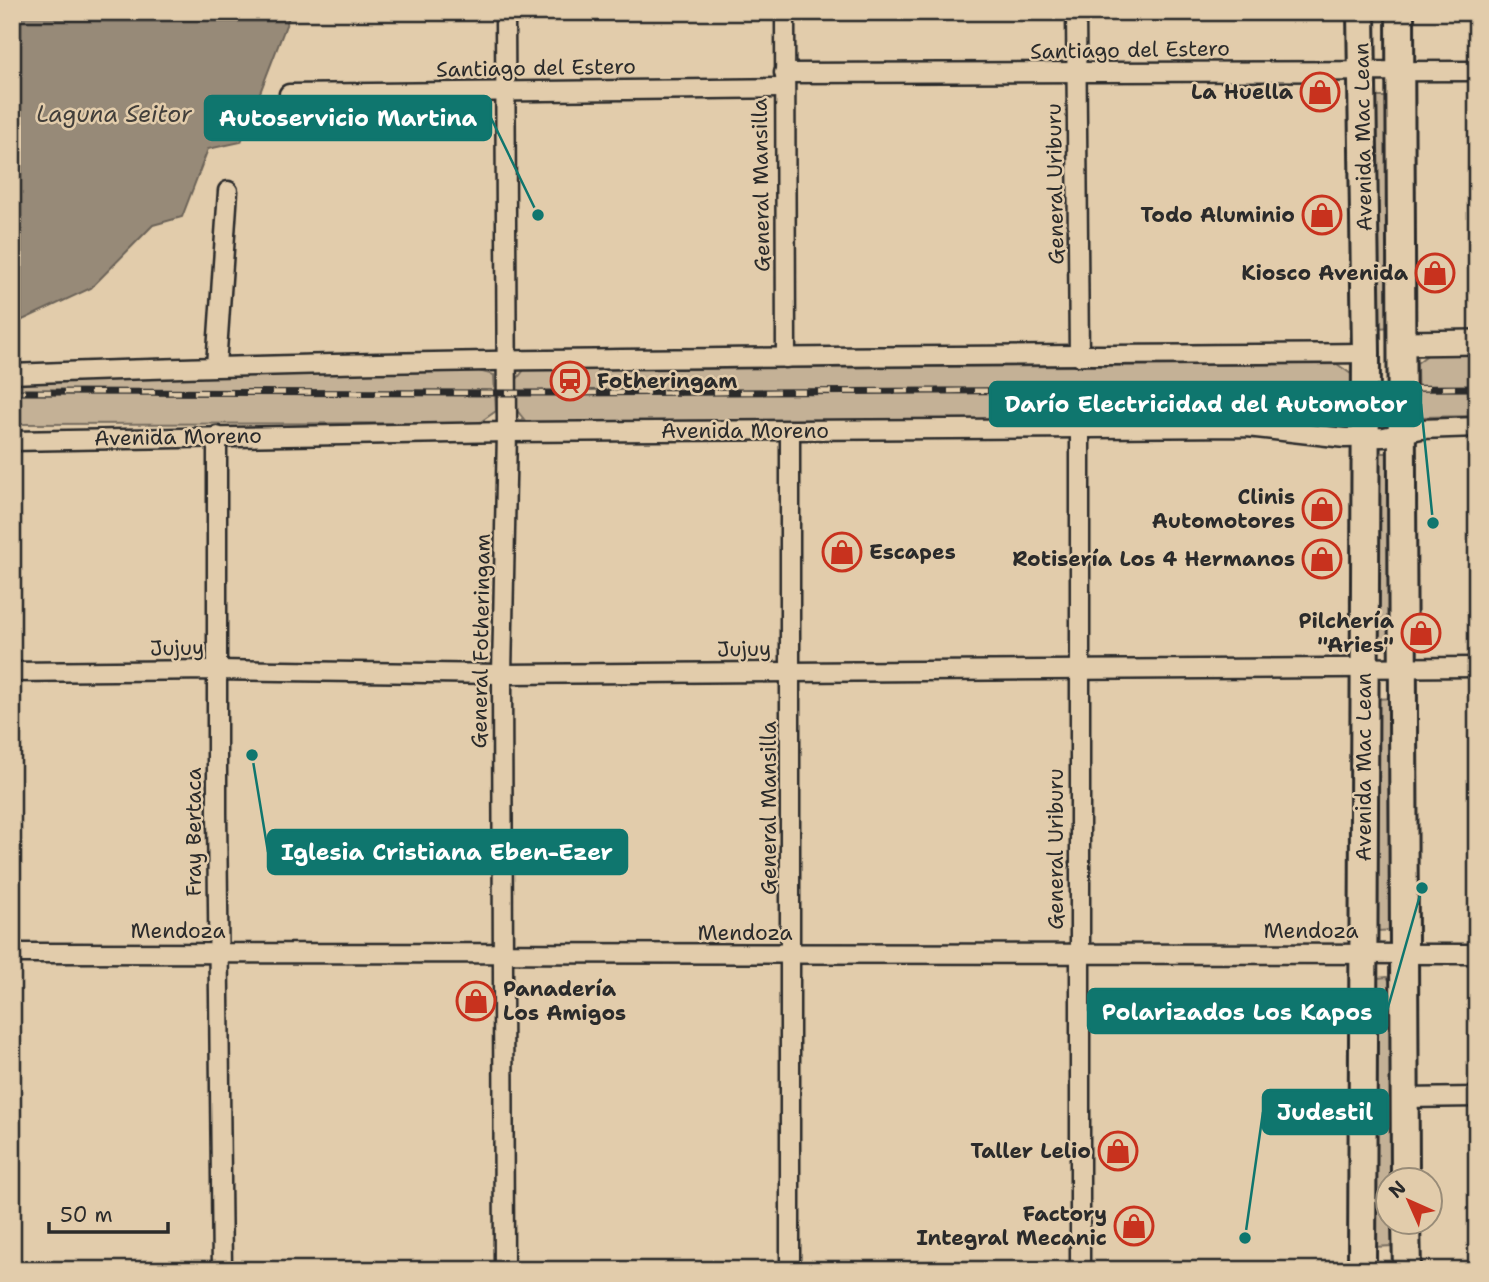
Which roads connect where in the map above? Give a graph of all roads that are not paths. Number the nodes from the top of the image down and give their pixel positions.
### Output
1 (505, 12) edge
2 (785, 12) edge
3 (1076, 12) edge
4 (1361, 12) edge
5 (1400, 12) edge
6 (1361, 70) junction
7 (1400, 71) junction
8 (1477, 71) edge
9 (1077, 74) junction
10 (784, 81) junction
11 (504, 92) junction
12 (289, 94) dead end
13 (228, 191) dead end
14 (1477, 342) edge
15 (1403, 343) junction
16 (1366, 353) junction
17 (1079, 356) junction
18 (786, 358) junction
19 (506, 361) junction
20 (216, 366) junction
21 (12, 374) edge
22 (1477, 428) edge
23 (1080, 429) junction
24 (790, 431) junction
25 (507, 432) junction
26 (1402, 434) junction
27 (217, 436) junction
28 (1363, 438) junction
29 (12, 442) edge
30 (1363, 666) junction
31 (1401, 667) junction
32 (1477, 667) edge
33 (1080, 668) junction
34 (216, 670) junction
35 (792, 671) junction
36 (12, 672) edge
37 (502, 674) junction
38 (12, 953) edge
39 (1403, 953) junction
40 (218, 954) junction
41 (1078, 954) junction
42 (1364, 954) junction
43 (1477, 954) edge
44 (503, 955) junction
45 (790, 956) junction
46 (1477, 1097) edge
47 (1405, 1098) junction
48 (1405, 1166) edge
49 (1406, 1236) edge
50 (222, 1270) edge
51 (504, 1270) edge
52 (790, 1270) edge
53 (1080, 1270) edge
54 (1362, 1270) edge
55 (1407, 1270) edge

1 - 11 street, General Fotheringam
2 - 10 street, General Mansilla
3 - 9 street, General Uriburu
4 - 6 main road, Avenida Mac Lean
5 - 7 main road, Avenida Mac Lean
6 - 7 street, Santiago del Estero
6 - 9 street, Santiago del Estero
6 - 16 main road, Avenida Mac Lean
7 - 8 street, Santiago del Estero
7 - 15 main road, Avenida Mac Lean
9 - 10 street, Santiago del Estero
9 - 17 street, General Uriburu
10 - 11 street, Santiago del Estero
10 - 18 street, General Mansilla
11 - 12 street, Santiago del Estero
11 - 19 street, General Fotheringam
13 - 20 street
14 - 15 street
15 - 16 main road
15 - 26 main road, Avenida Mac Lean
16 - 17 street
16 - 28 main road, Avenida Mac Lean
17 - 18 street
18 - 19 street
19 - 20 street
19 - 25 street, General Fotheringam
20 - 21 street
22 - 26 street, Avenida Moreno
23 - 24 street, Avenida Moreno
23 - 28 street, Avenida Moreno
23 - 33 street, General Uriburu
24 - 25 street, Avenida Moreno
24 - 35 street, General Mansilla
25 - 27 street, Avenida Moreno
25 - 37 street, General Fotheringam
26 - 28 street, Avenida Moreno
26 - 31 main road, Avenida Mac Lean
27 - 29 street, Avenida Moreno
27 - 34 street, Fray Bertaca
28 - 30 main road, Avenida Mac Lean
30 - 31 street, Jujuy
30 - 33 street, Jujuy
30 - 42 main road, Avenida Mac Lean
31 - 32 street, Jujuy
31 - 39 main road, Avenida Mac Lean
33 - 35 street, Jujuy
33 - 41 street, General Uriburu
34 - 36 street, Jujuy
34 - 37 street, Jujuy
34 - 40 street, Fray Bertaca
35 - 37 street, Jujuy
35 - 45 street, General Mansilla
37 - 44 street, General Fotheringam
38 - 40 street, Mendoza
39 - 42 street, Mendoza
39 - 43 street, Mendoza
39 - 47 main road, Avenida Mac Lean
40 - 44 street, Mendoza
40 - 50 street, Fray Bertaca
41 - 42 street, Mendoza
41 - 45 street, Mendoza
41 - 53 street, General Uriburu
42 - 54 main road, Avenida Mac Lean
44 - 45 street, Mendoza
44 - 51 street, General Fotheringam
45 - 52 street, General Mansilla
46 - 47 street
47 - 48 main road, Avenida Mac Lean
49 - 55 main road

